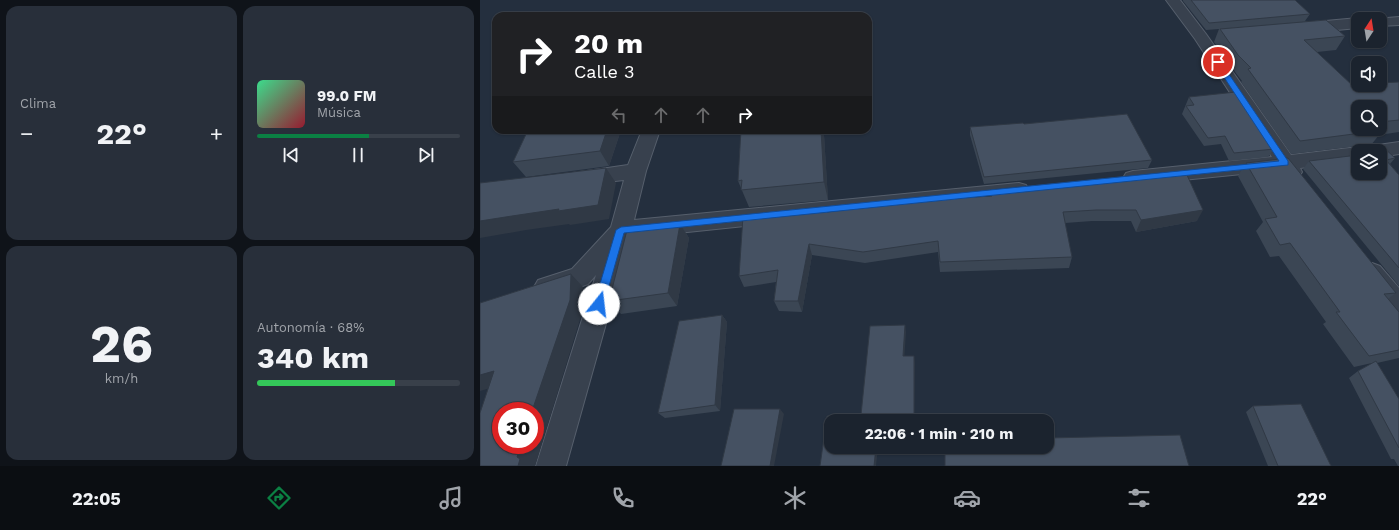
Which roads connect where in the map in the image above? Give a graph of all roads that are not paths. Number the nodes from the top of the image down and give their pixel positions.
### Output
1 (1173, 0) edge
2 (1399, 21) edge
3 (1387, 22) edge
4 (1351, 24) edge
5 (1293, 28) edge
6 (650, 134) edge
7 (1399, 148) edge
8 (1387, 150) edge
9 (1351, 155) edge
10 (1285, 163) junction
11 (636, 171) junction
12 (558, 181) edge
13 (1110, 181) edge
14 (1038, 188) edge
15 (1305, 188) edge
16 (621, 230) junction
17 (1359, 256) edge
18 (530, 293) edge
19 (1399, 306) edge
20 (551, 466) edge

1 - 10 street
2 - 3 street
4 - 5 street
6 - 11 street
7 - 8 street
9 - 10 street
10 - 13 street
10 - 15 street
11 - 12 street
11 - 16 street
14 - 16 street
16 - 18 street
16 - 20 street
17 - 19 street

